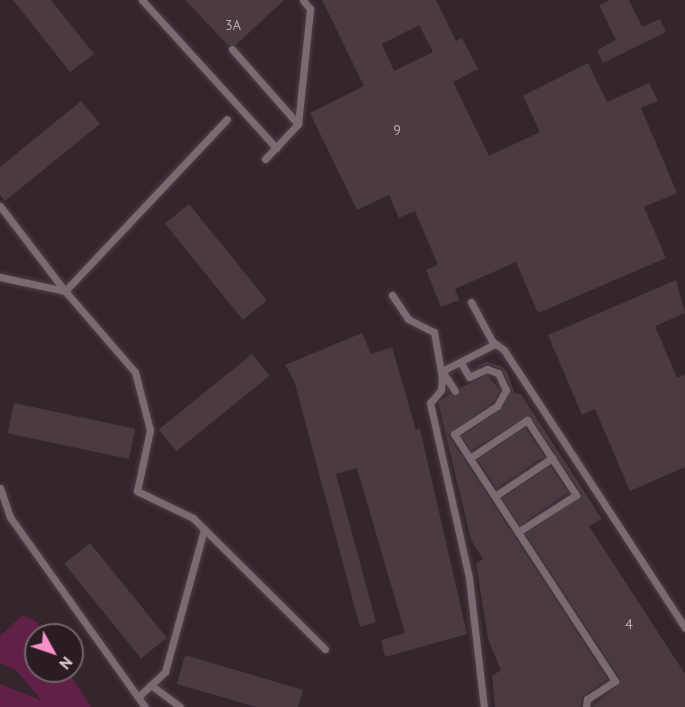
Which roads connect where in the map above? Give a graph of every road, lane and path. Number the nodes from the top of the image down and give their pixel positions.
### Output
1 (142, 0) edge
2 (303, 0) edge
3 (232, 50) dead end
4 (227, 119) dead end
5 (298, 124) junction
6 (276, 148) junction
7 (265, 159) dead end
8 (0, 206) edge
9 (0, 277) edge
10 (65, 291) junction
11 (392, 294) dead end
12 (471, 302) dead end
13 (495, 344) junction
14 (461, 363) junction
15 (442, 370) junction
16 (455, 391) dead end
17 (470, 458) junction
18 (552, 458) junction
19 (0, 488) edge
20 (495, 496) junction
21 (204, 529) junction
22 (518, 532) junction
23 (685, 628) edge
24 (325, 649) dead end
25 (151, 685) junction
26 (138, 697) junction
27 (145, 707) edge
28 (180, 707) edge
29 (484, 707) edge
30 (586, 707) edge

1 - 6 lane
2 - 5 lane
3 - 5 lane
4 - 10 lane
5 - 6 lane
6 - 7 lane
8 - 10 lane
9 - 10 lane
10 - 21 lane
11 - 15 lane
12 - 13 lane
13 - 14 lane
13 - 23 lane
14 - 15 lane
14 - 17 lane
15 - 16 lane
15 - 29 lane
17 - 18 lane
17 - 20 lane
18 - 20 lane
18 - 22 lane
19 - 26 lane
20 - 22 lane
21 - 24 lane
21 - 25 lane
22 - 30 lane
25 - 26 lane
25 - 28 lane
26 - 27 lane

